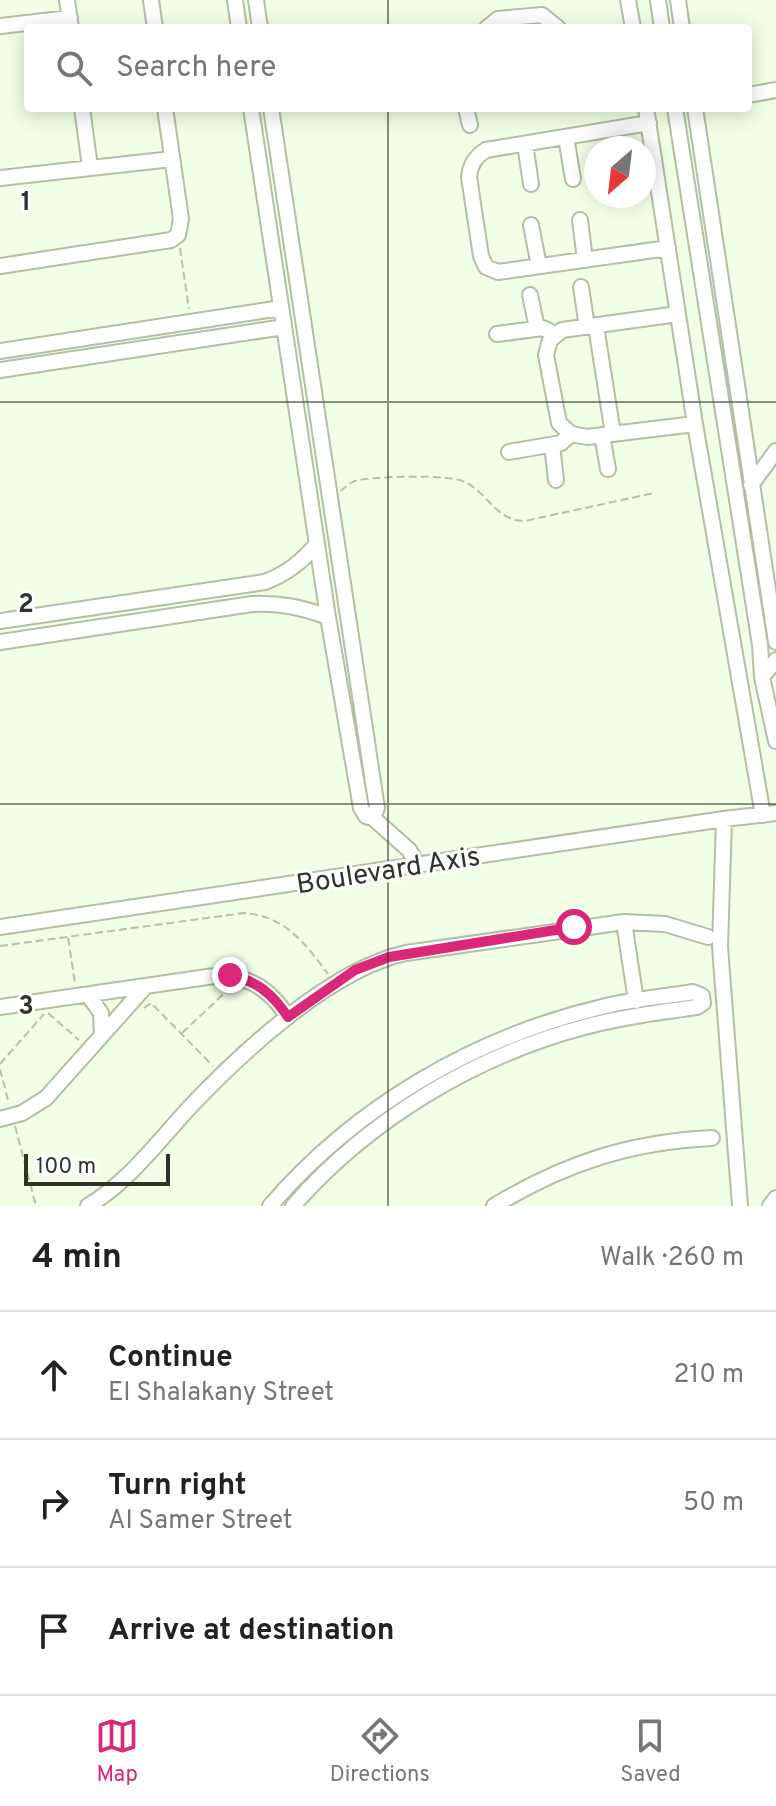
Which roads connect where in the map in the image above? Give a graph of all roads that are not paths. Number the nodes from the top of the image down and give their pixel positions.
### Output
1 (67, 0) edge
2 (151, 0) edge
3 (235, 0) edge
4 (256, 0) edge
5 (628, 0) edge
6 (658, 0) edge
7 (678, 0) edge
8 (70, 23) edge
9 (47, 24) edge
10 (154, 24) edge
11 (238, 24) edge
12 (259, 24) edge
13 (492, 24) edge
14 (553, 24) edge
15 (632, 24) edge
16 (661, 24) edge
17 (681, 24) edge
18 (24, 25) edge
19 (0, 26) edge
20 (776, 90) edge
21 (752, 94) edge
22 (83, 112) edge
23 (166, 112) edge
24 (252, 112) edge
25 (272, 112) edge
26 (467, 112) edge
27 (676, 112) edge
28 (696, 112) edge
29 (647, 116) edge
30 (470, 125) dead end
31 (566, 137) junction
32 (525, 144) junction
33 (172, 159) junction
34 (90, 167) junction
35 (0, 178) edge
36 (573, 179) dead end
37 (531, 184) dead end
38 (580, 220) dead end
39 (531, 225) dead end
40 (668, 248) junction
41 (585, 260) junction
42 (0, 266) edge
43 (539, 266) junction
44 (581, 287) dead end
45 (530, 295) dead end
46 (281, 308) junction
47 (678, 314) junction
48 (284, 327) junction
49 (592, 327) junction
50 (537, 328) junction
51 (497, 334) dead end
52 (555, 334) junction
53 (0, 351) edge
54 (0, 370) edge
55 (316, 401) junction
56 (297, 403) junction
57 (695, 424) junction
58 (571, 434) junction
59 (608, 435) junction
60 (552, 445) junction
61 (776, 451) edge
62 (509, 452) dead end
63 (608, 469) dead end
64 (556, 480) dead end
65 (751, 485) junction
66 (317, 544) junction
67 (328, 617) junction
68 (0, 621) edge
69 (0, 642) edge
70 (776, 642) edge
71 (760, 645) junction
72 (776, 660) edge
73 (762, 677) junction
74 (776, 741) edge
75 (770, 814) edge
76 (373, 818) junction
77 (724, 819) junction
78 (418, 865) junction
79 (624, 922) junction
80 (0, 927) edge
81 (708, 937) dead end
82 (146, 986) junction
83 (82, 995) junction
84 (636, 1001) junction
85 (0, 1007) edge
86 (288, 1017) junction
87 (102, 1035) junction
88 (503, 1048) junction
89 (6, 1118) edge
90 (712, 1138) dead end
91 (776, 1198) edge
92 (88, 1206) edge
93 (270, 1206) edge
94 (293, 1206) edge
95 (494, 1206) edge
96 (740, 1206) edge
97 (769, 1206) edge

1 - 8 street
2 - 10 street
3 - 11 street
4 - 12 street
5 - 15 street
6 - 16 street
7 - 17 street
8 - 9 street
13 - 14 street
18 - 19 street
20 - 21 street
22 - 34 street
23 - 33 street
24 - 46 street
25 - 55 street
26 - 30 street
27 - 71 street
28 - 65 street
29 - 31 street
29 - 40 street
31 - 32 street
31 - 36 street
32 - 37 street
32 - 43 street
33 - 34 street
33 - 42 street
34 - 35 street
38 - 41 street
39 - 43 street
40 - 41 street
40 - 47 street
41 - 43 street
44 - 49 street
45 - 50 street
46 - 48 street
46 - 53 street
47 - 49 street
47 - 57 street
48 - 54 street
48 - 56 street
49 - 52 street
49 - 59 street
50 - 51 street
50 - 52 street
52 - 58 street
55 - 56 street
55 - 76 street
56 - 66 street
57 - 59 street
57 - 75 street
58 - 59 street
58 - 60 street
59 - 63 street
60 - 62 street
60 - 64 street
61 - 65 street
65 - 70 street
66 - 67 street
66 - 68 street
67 - 69 street
67 - 76 street
70 - 71 street
71 - 73 street
72 - 73 street
73 - 74 street
75 - 77 street, Boulevard Axis
76 - 78 street
77 - 78 street, Boulevard Axis
77 - 96 street
78 - 80 street, Boulevard Axis
79 - 81 street
79 - 84 street
79 - 86 street
82 - 83 street
82 - 86 street
82 - 87 street
83 - 85 street
83 - 87 street
84 - 88 street
84 - 88 street
86 - 92 street
87 - 89 street
88 - 93 street
88 - 94 street
90 - 95 street
91 - 97 street

